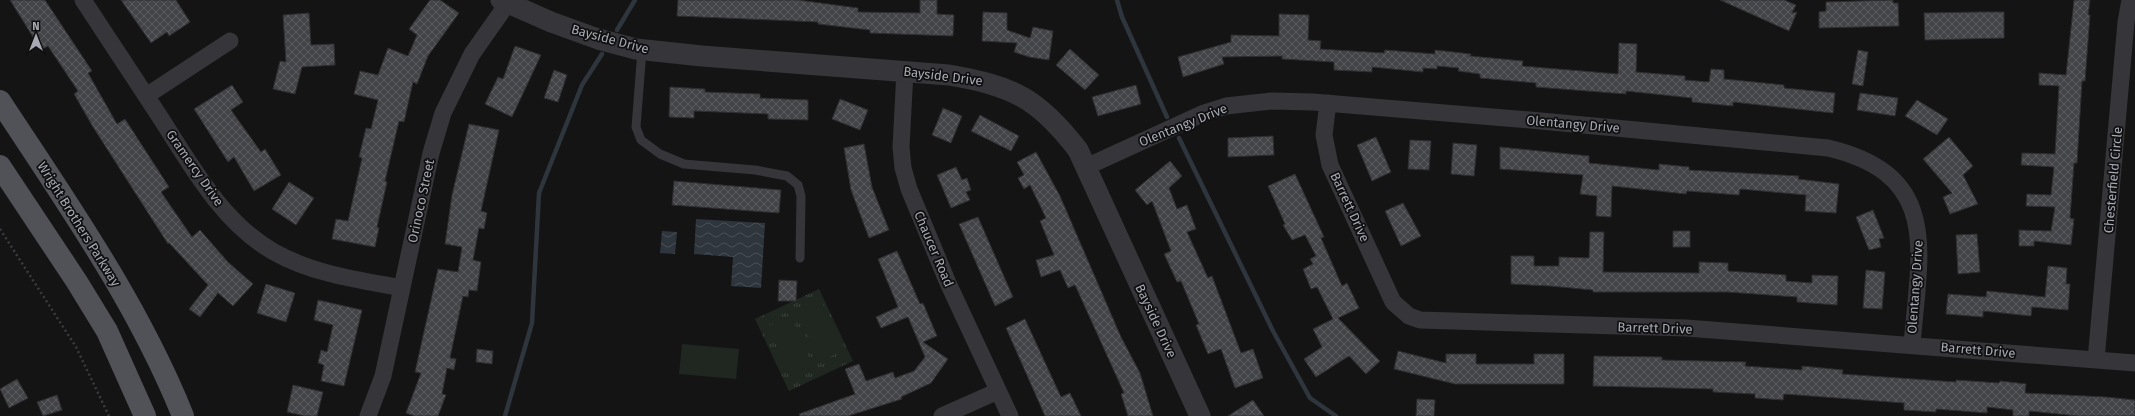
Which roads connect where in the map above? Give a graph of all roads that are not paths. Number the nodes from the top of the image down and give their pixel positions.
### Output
1 (83, 0) edge
2 (2130, 0) edge
3 (506, 1) edge
4 (230, 41) dead end
5 (642, 50) junction
6 (904, 71) junction
7 (146, 96) junction
8 (0, 101) edge
9 (1328, 103) junction
10 (0, 166) edge
11 (1086, 167) junction
12 (800, 258) dead end
13 (402, 288) junction
14 (1912, 345) junction
15 (2096, 360) junction
16 (2135, 363) edge
17 (998, 391) junction
18 (145, 416) edge
19 (183, 416) edge
20 (368, 416) edge
21 (942, 416) edge
22 (1010, 416) edge
23 (1200, 416) edge

1 - 7 street, Gramercy Drive
2 - 15 street, Chesterfield Circle
3 - 5 street, Bayside Drive
3 - 13 street, Orinoco Street
4 - 7 street
5 - 6 street, Bayside Drive
5 - 12 lane
6 - 11 street, Bayside Drive
6 - 17 street, Chaucer Road
7 - 13 street, Gramercy Drive
8 - 19 main road, Wright Brothers Parkway
9 - 11 street, Olentangy Drive
9 - 14 street, Barrett Drive
9 - 14 street, Olentangy Drive
10 - 18 main road
11 - 23 street, Bayside Drive
13 - 20 street, Orinoco Street
14 - 15 street, Barrett Drive
15 - 16 street, Barrett Drive
17 - 21 street
17 - 22 street, Chaucer Road

